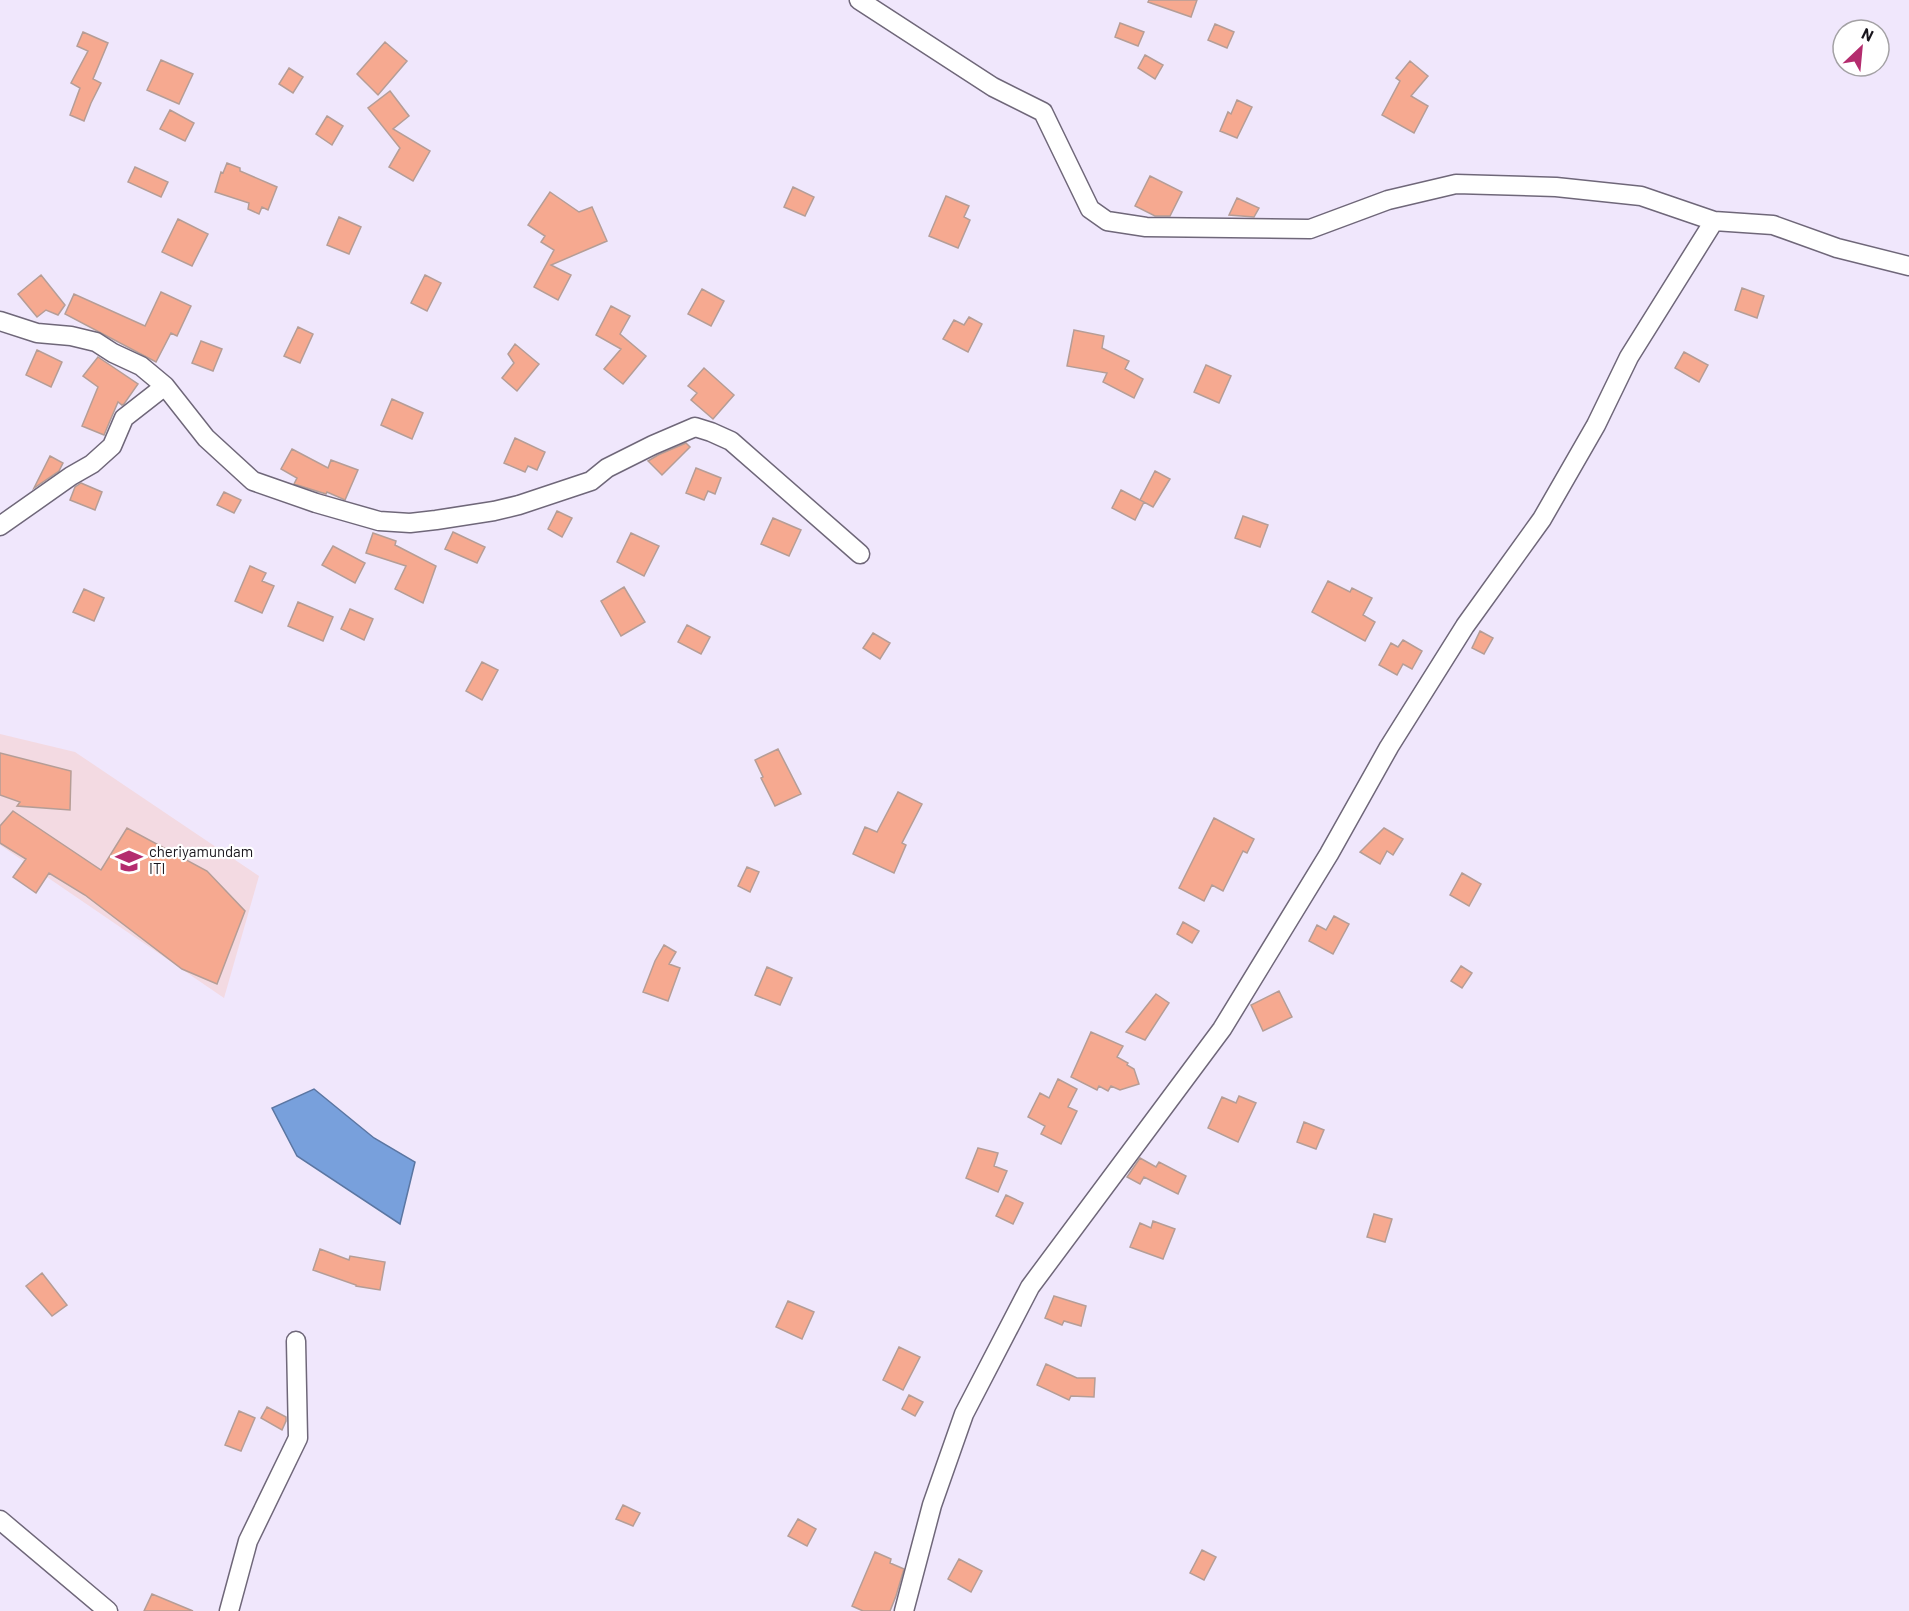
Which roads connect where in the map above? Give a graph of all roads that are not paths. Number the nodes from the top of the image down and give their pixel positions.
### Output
1 (859, 0) edge
2 (1714, 221) junction
3 (1909, 266) edge
4 (0, 321) edge
5 (165, 387) junction
6 (0, 526) edge
7 (860, 554) dead end
8 (296, 1341) dead end
9 (0, 1520) edge
10 (108, 1611) edge
11 (229, 1611) edge
12 (904, 1611) edge

1 - 2 street
2 - 3 street
2 - 12 street
4 - 5 street
5 - 6 street
5 - 7 street
8 - 11 street
9 - 10 street

